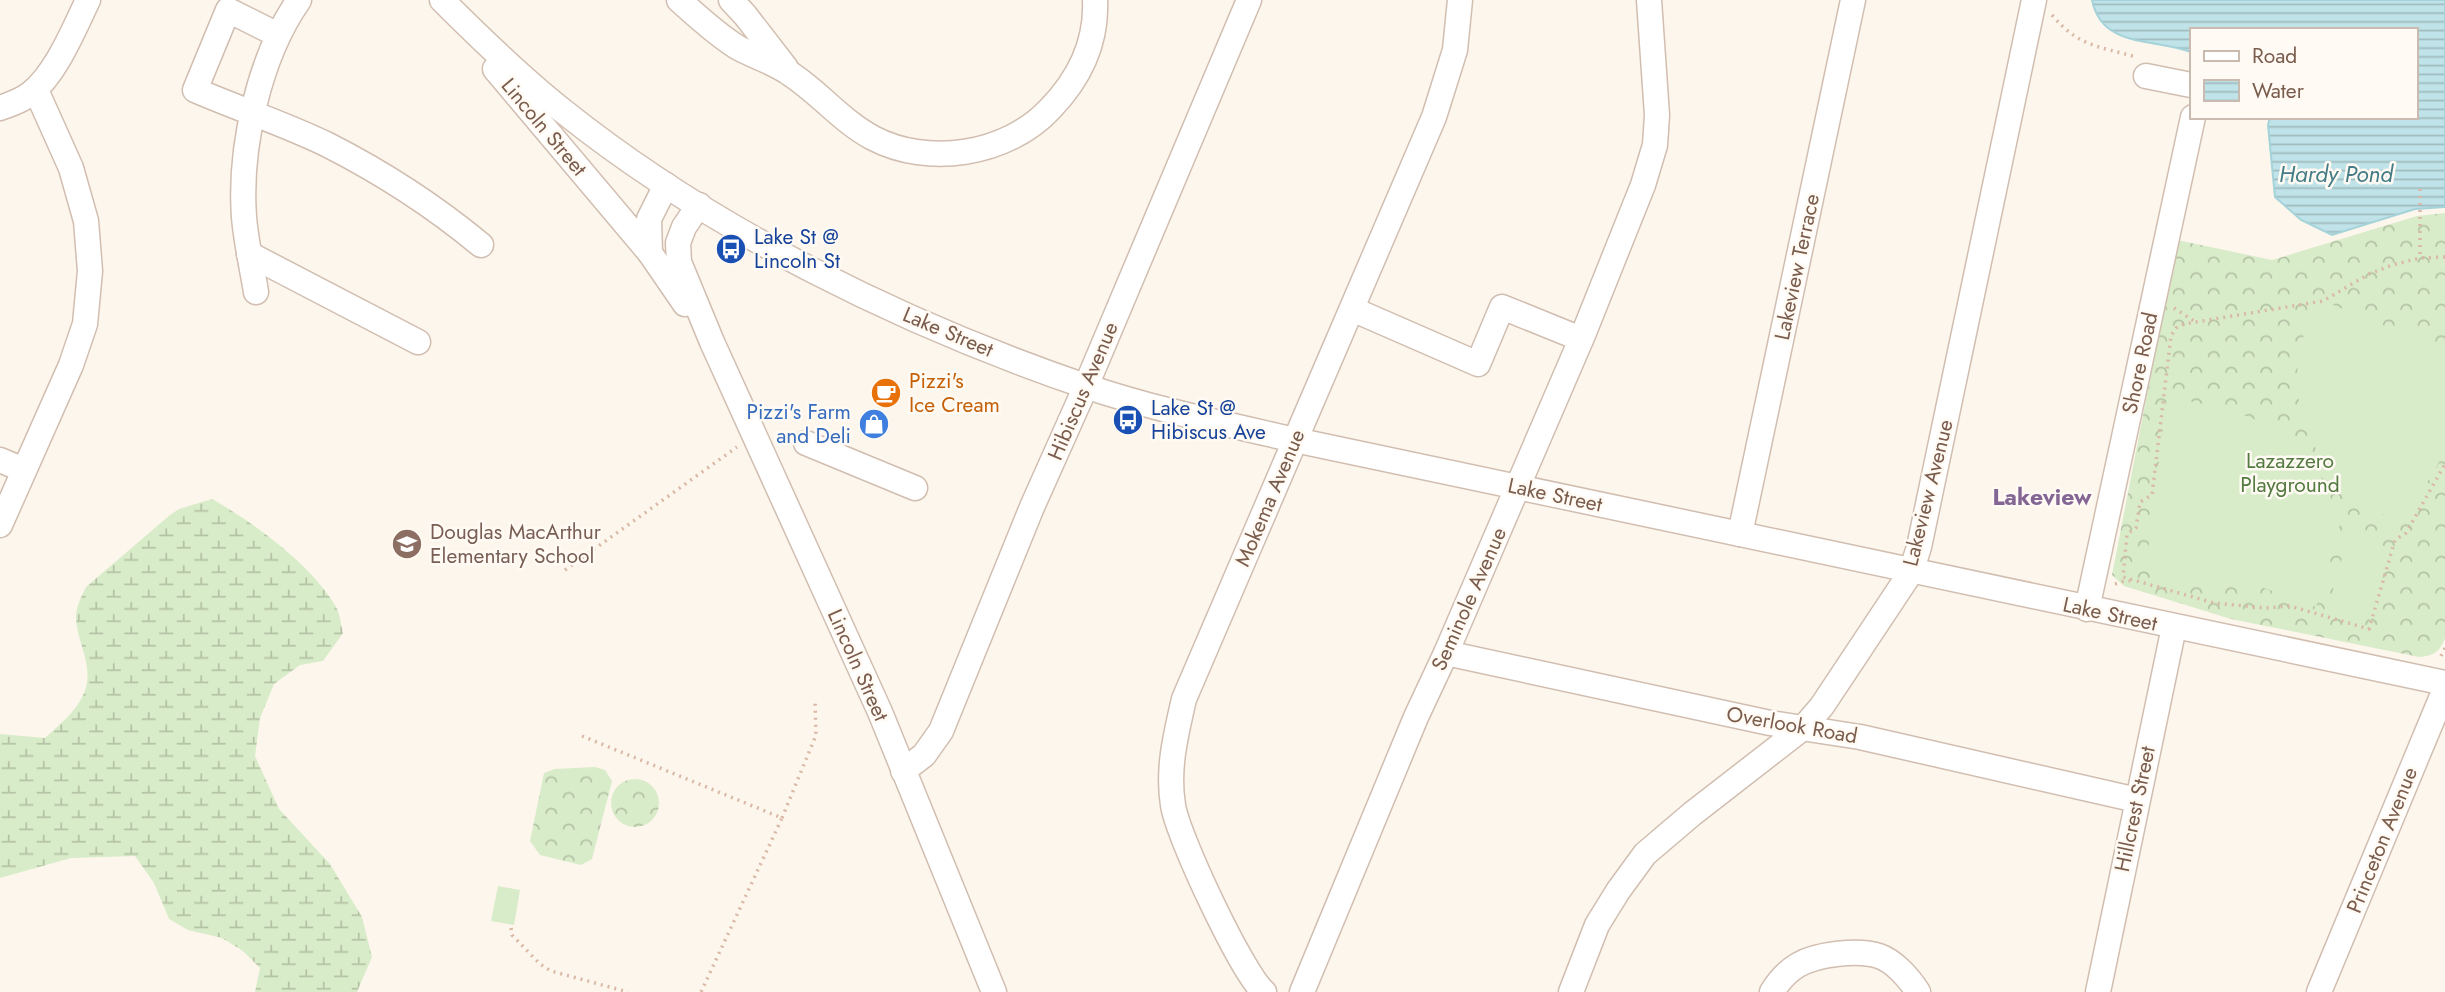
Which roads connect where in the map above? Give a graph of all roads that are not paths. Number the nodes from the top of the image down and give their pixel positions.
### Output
1 (88, 0) edge
2 (299, 0) edge
3 (441, 0) edge
4 (679, 0) edge
5 (732, 0) edge
6 (1096, 0) edge
7 (1249, 0) edge
8 (1460, 0) edge
9 (1649, 0) edge
10 (1853, 0) edge
11 (2041, 5) edge
12 (278, 35) junction
13 (789, 73) junction
14 (2147, 76) road end
15 (2190, 86) edge
16 (36, 90) junction
17 (0, 108) edge
18 (253, 115) junction
19 (2193, 119) edge
20 (666, 185) junction
21 (699, 205) junction
22 (481, 245) dead end
23 (650, 253) junction
24 (249, 254) junction
25 (256, 292) dead end
26 (1352, 309) junction
27 (1581, 339) junction
28 (418, 342) dead end
29 (712, 342) junction
30 (1086, 386) junction
31 (1295, 440) junction
32 (806, 443) dead end
33 (0, 460) edge
34 (24, 470) junction
35 (1518, 487) junction
36 (915, 488) dead end
37 (0, 525) edge
38 (1741, 534) junction
39 (1911, 572) junction
40 (2087, 609) junction
41 (2174, 627) junction
42 (1446, 653) junction
43 (2445, 683) edge
44 (2445, 689) edge
45 (1804, 727) junction
46 (903, 771) junction
47 (2137, 800) junction
48 (994, 992) edge
49 (1264, 992) edge
50 (1303, 992) edge
51 (1571, 992) edge
52 (1772, 992) edge
53 (1919, 992) edge
54 (2098, 992) edge
55 (2319, 992) edge

1 - 16 street
2 - 12 street
3 - 20 street, Lincoln Street
3 - 23 street, Lincoln Street
4 - 13 street
5 - 13 street
6 - 13 street
7 - 30 street, Hibiscus Avenue
8 - 26 street, Mokema Avenue
9 - 27 street, Seminole Avenue
10 - 38 street, Lakeview Terrace
11 - 39 street, Lakeview Avenue
12 - 18 street
12 - 18 street
14 - 15 street
16 - 17 street
16 - 34 street
18 - 22 street
18 - 24 street
19 - 40 street, Shore Road
20 - 21 street, Lincoln Street
20 - 23 street
21 - 29 street, Lincoln Street
21 - 30 street, Lake Street
23 - 29 street, Lincoln Street
24 - 25 street
24 - 28 street
26 - 27 street
26 - 31 street, Mokema Avenue
27 - 35 street, Seminole Avenue
29 - 46 street, Lincoln Street
30 - 31 street, Lake Street
30 - 46 street, Hibiscus Avenue
31 - 35 street, Lake Street
31 - 49 street, Mokema Avenue
32 - 36 street
33 - 34 street
34 - 37 street
35 - 38 street, Lake Street
35 - 42 street, Seminole Avenue
38 - 39 street, Lake Street
39 - 40 street, Lake Street
39 - 45 street, Lakeview Avenue
40 - 41 street, Lake Street
41 - 43 street, Lake Street
41 - 47 street, Hillcrest Street
42 - 45 street, Overlook Road
42 - 50 street, Seminole Avenue
44 - 55 street, Princeton Avenue
45 - 47 street, Overlook Road
45 - 51 street, Lakeview Avenue
46 - 48 street, Lincoln Street
47 - 54 street, Hillcrest Street
52 - 53 street

